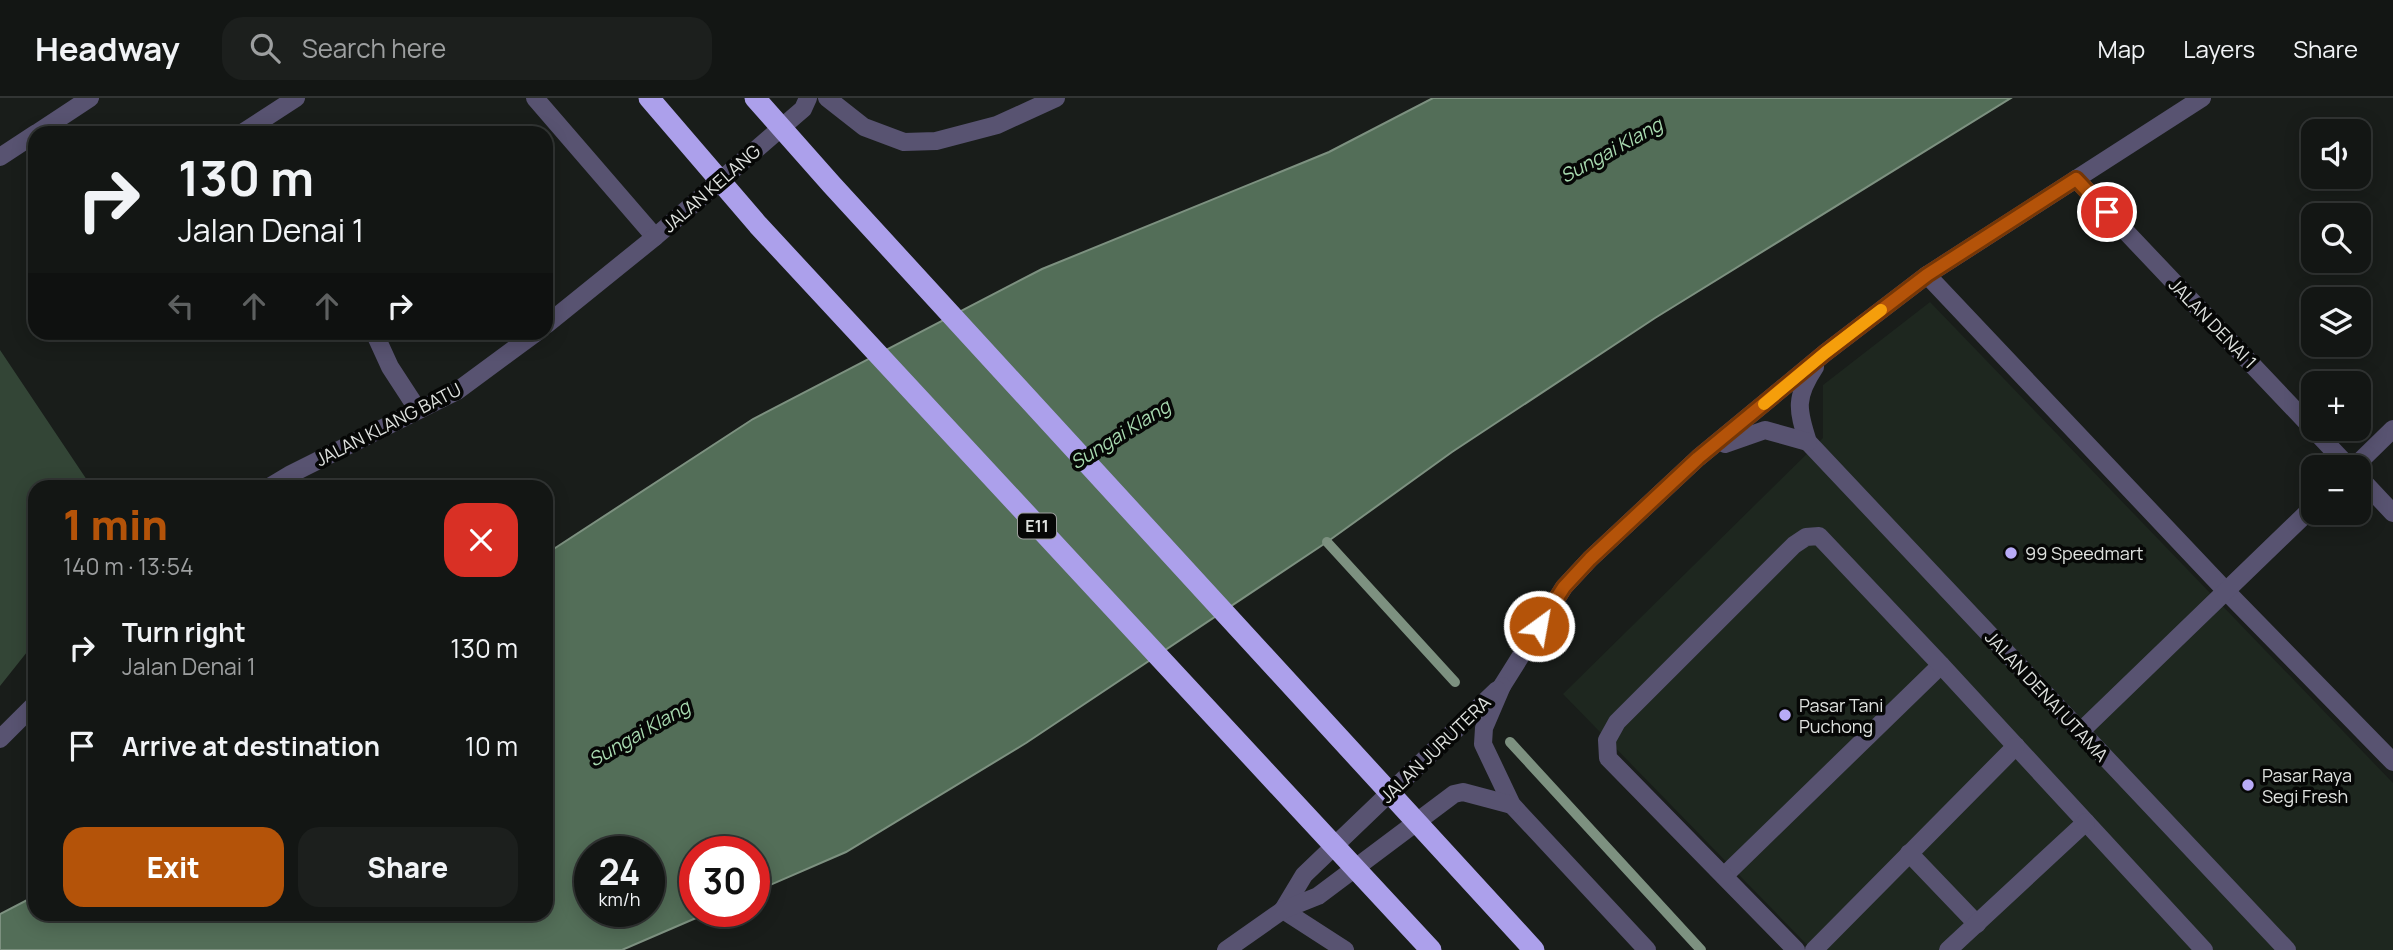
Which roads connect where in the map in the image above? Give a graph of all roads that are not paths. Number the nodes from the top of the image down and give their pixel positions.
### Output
1 (90, 98) edge
2 (296, 98) edge
3 (534, 98) edge
4 (649, 98) edge
5 (755, 98) edge
6 (808, 98) edge
7 (827, 98) edge
8 (1056, 98) edge
9 (2202, 98) edge
10 (48, 126) edge
11 (253, 126) edge
12 (28, 139) edge
13 (0, 157) edge
14 (2076, 179) junction
15 (655, 237) junction
16 (1927, 275) junction
17 (553, 319) edge
18 (378, 340) edge
19 (526, 340) edge
20 (1825, 353) junction
21 (418, 410) junction
22 (2393, 429) edge
23 (1808, 442) junction
24 (2340, 455) edge
25 (2365, 455) edge
26 (1698, 458) junction
27 (283, 480) edge
28 (2371, 490) edge
29 (2393, 513) edge
30 (2301, 519) edge
31 (2226, 591) junction
32 (1941, 665) junction
33 (1502, 685) junction
34 (28, 711) edge
35 (2080, 732) junction
36 (0, 739) edge
37 (2016, 746) junction
38 (2393, 762) edge
39 (1512, 805) junction
40 (2086, 822) junction
41 (1909, 853) junction
42 (1724, 876) junction
43 (1283, 910) junction
44 (1977, 923) junction
45 (1226, 950) edge
46 (1345, 950) edge
47 (1431, 950) edge
48 (1534, 950) edge
49 (1647, 950) edge
50 (1796, 950) edge
51 (1814, 950) edge
52 (1948, 950) edge
53 (2204, 950) edge
54 (2287, 950) edge

1 - 10 street
2 - 11 street
3 - 15 street, JALAN KELANG
4 - 47 highway, E11, bridge
5 - 48 highway, bridge
6 - 15 street, JALAN KELANG
7 - 8 street
9 - 14 street
12 - 13 street
14 - 16 street
14 - 24 street, JALAN DENAI 1
15 - 17 street
16 - 20 street
16 - 31 street
18 - 21 street
19 - 21 street, JALAN KLANG BATU
20 - 23 street, JALAN DENAI UTAMA
20 - 26 street
21 - 27 street, JALAN KLANG BATU
22 - 25 street
23 - 26 street
23 - 35 street, JALAN DENAI UTAMA
26 - 33 street
28 - 29 street
30 - 31 street
31 - 35 street
31 - 38 street
32 - 37 street
32 - 42 street
32 - 42 street
33 - 39 street, JALAN JURUTERA
33 - 43 street, JALAN JURUTERA
34 - 36 street
35 - 54 street, JALAN DENAI UTAMA
37 - 40 street
37 - 41 street
39 - 43 street, JALAN JURUTERA
39 - 49 street, JALAN JURUTERA
40 - 44 street
40 - 53 street
41 - 44 street
41 - 51 street
42 - 50 street
43 - 45 street, JALAN JURUTERA
43 - 46 street
44 - 52 street

